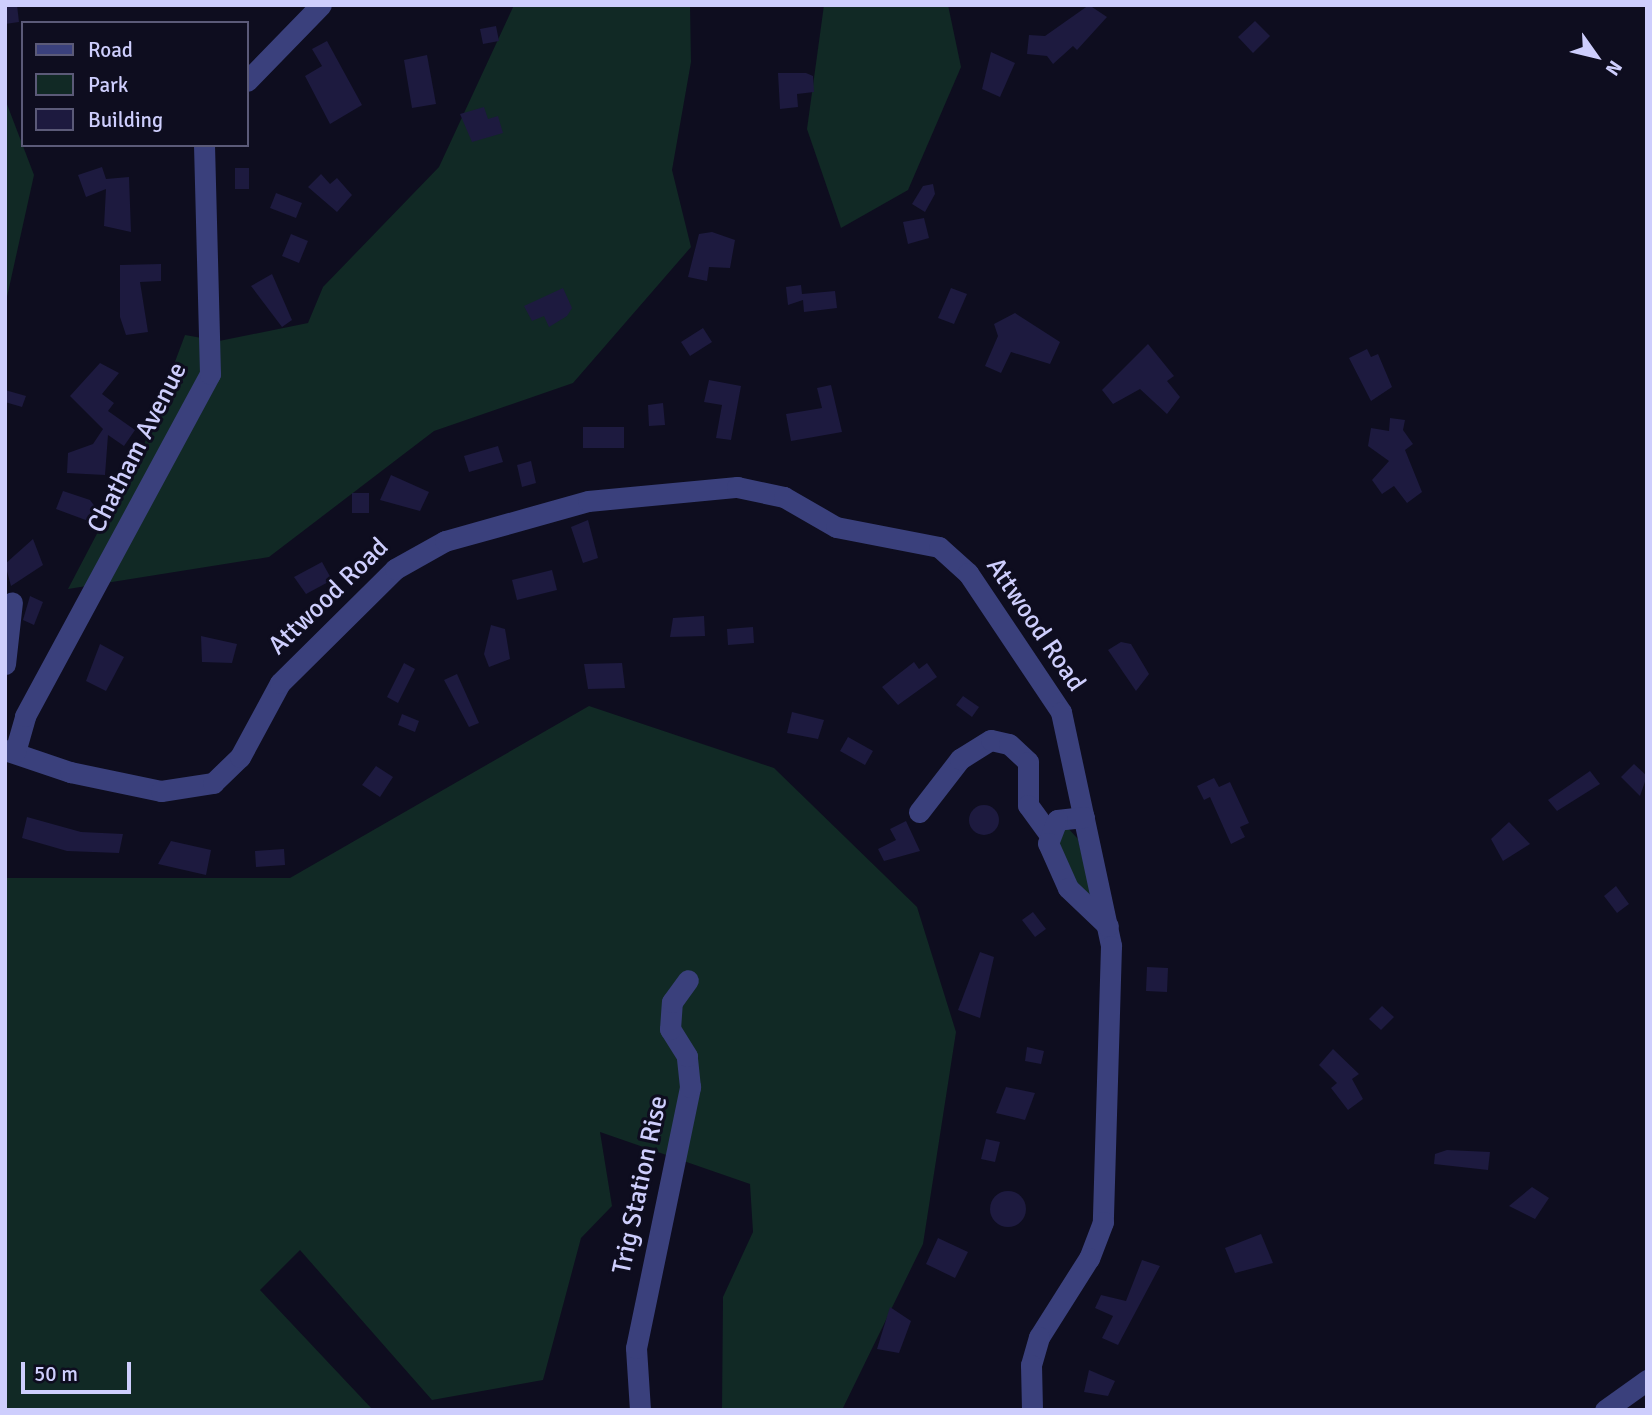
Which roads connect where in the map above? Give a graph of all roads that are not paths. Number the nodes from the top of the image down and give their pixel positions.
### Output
1 (321, 5) edge
2 (248, 80) edge
3 (204, 147) edge
4 (12, 602) dead end
5 (5, 664) edge
6 (10, 751) edge
7 (919, 812) dead end
8 (1084, 817) junction
9 (1048, 832) junction
10 (1108, 926) junction
11 (688, 980) dead end
12 (1647, 1380) edge
13 (640, 1410) edge
14 (1032, 1410) edge
15 (1605, 1410) edge

1 - 2 street
3 - 6 street, Chatham Avenue
4 - 5 street
6 - 8 street, Attwood Road
7 - 9 street
8 - 9 street
8 - 10 street, Attwood Road
9 - 10 street
10 - 14 street, Attwood Road
11 - 13 street, Trig Station Rise
12 - 15 street

